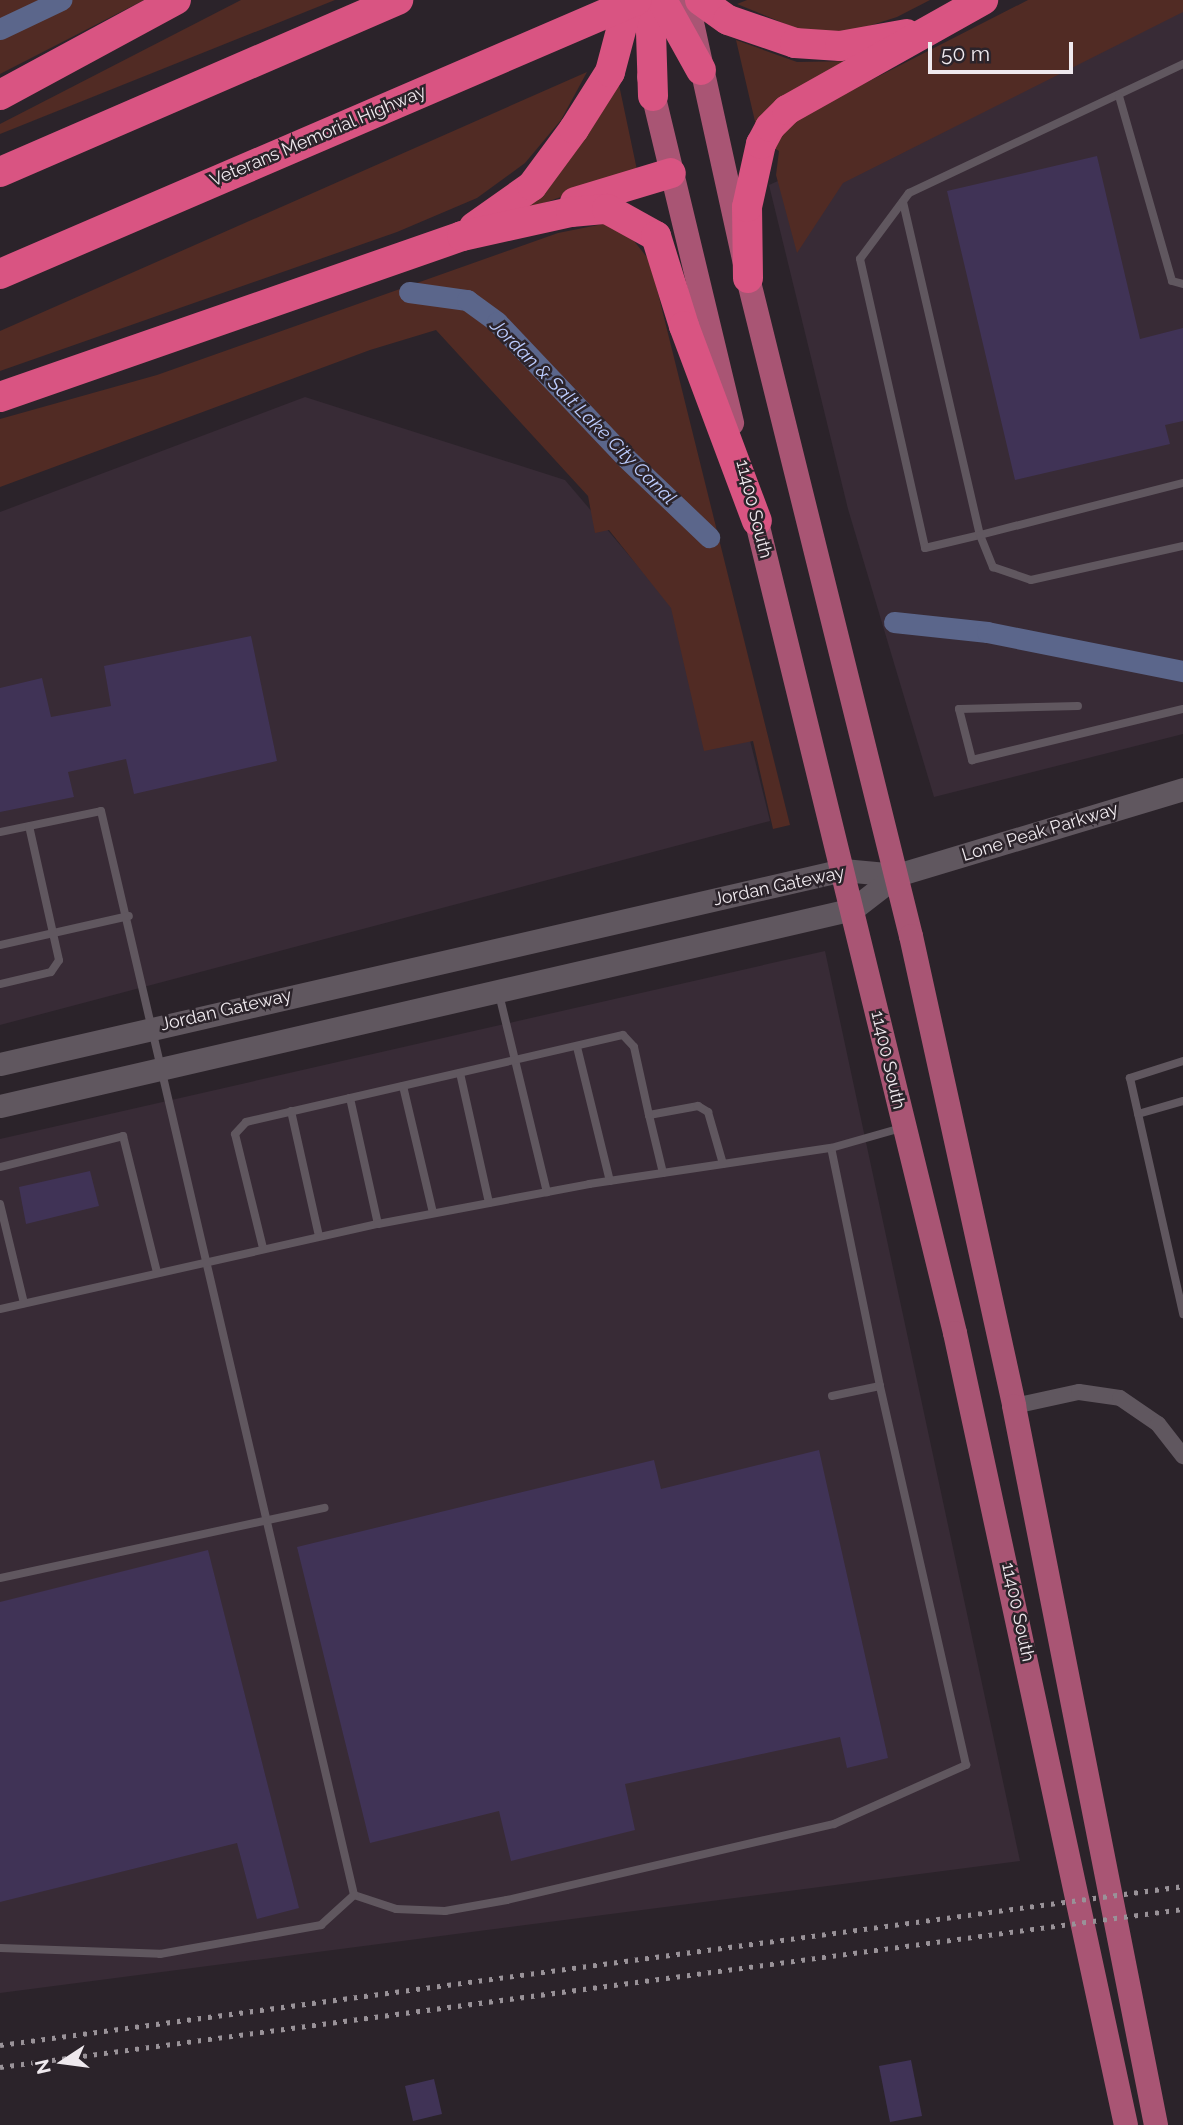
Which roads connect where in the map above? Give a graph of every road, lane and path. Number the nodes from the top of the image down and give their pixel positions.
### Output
1 (176, 0) edge
2 (398, 0) edge
3 (630, 0) edge
4 (637, 0) edge
5 (650, 0) edge
6 (662, 0) edge
7 (687, 0) edge
8 (700, 0) edge
9 (983, 0) edge
10 (925, 31) junction
11 (1183, 64) edge
12 (701, 70) junction
13 (0, 95) edge
14 (653, 96) junction
15 (1119, 96) junction
16 (0, 172) edge
17 (671, 173) junction
18 (903, 202) junction
19 (529, 221) junction
20 (463, 236) junction
21 (0, 274) edge
22 (748, 278) junction
23 (1183, 284) edge
24 (0, 397) edge
25 (1183, 483) edge
26 (757, 521) junction
27 (980, 534) junction
28 (1183, 546) edge
29 (1078, 706) dead end
30 (1183, 709) edge
31 (1183, 789) edge
32 (29, 826) junction
33 (0, 832) edge
34 (843, 870) junction
35 (897, 875) junction
36 (853, 909) junction
37 (129, 916) junction
38 (54, 933) junction
39 (0, 945) edge
40 (0, 984) edge
41 (498, 991) junction
42 (154, 1027) junction
43 (577, 1047) junction
44 (515, 1061) junction
45 (1183, 1061) edge
46 (0, 1064) edge
47 (161, 1068) junction
48 (460, 1073) junction
49 (403, 1086) junction
50 (350, 1098) junction
51 (1183, 1101) edge
52 (0, 1106) edge
53 (291, 1111) junction
54 (1138, 1114) junction
55 (649, 1115) junction
56 (904, 1128) junction
57 (831, 1148) junction
58 (723, 1164) junction
59 (0, 1167) edge
60 (663, 1173) junction
61 (610, 1181) junction
62 (547, 1192) junction
63 (489, 1203) junction
64 (0, 1204) edge
65 (433, 1213) junction
66 (378, 1224) junction
67 (319, 1236) junction
68 (263, 1248) junction
69 (205, 1260) junction
70 (158, 1272) junction
71 (23, 1303) junction
72 (0, 1309) edge
73 (1183, 1314) edge
74 (880, 1386) junction
75 (832, 1396) dead end
76 (1014, 1406) junction
77 (1183, 1456) edge
78 (325, 1508) dead end
79 (270, 1521) junction
80 (0, 1578) edge
81 (354, 1895) junction
82 (0, 1948) edge
83 (1126, 2125) edge
84 (1156, 2125) edge

1 - 13 highway
2 - 16 highway
3 - 14 main road, 11400 South
3 - 20 highway
4 - 21 highway, Veterans Memorial Highway
5 - 14 highway
6 - 12 highway
7 - 12 main road, 11400 South
8 - 10 highway
9 - 10 highway
10 - 22 highway
11 - 15 lane
12 - 22 main road, 11400 South
14 - 17 main road, 11400 South
15 - 18 lane
15 - 23 lane
17 - 19 highway
17 - 26 main road, 11400 South
18 - 27 lane
18 - 27 lane
19 - 20 highway
19 - 26 highway
20 - 24 highway
22 - 35 main road, 11400 South
25 - 27 lane
26 - 34 main road, 11400 South
27 - 28 lane
29 - 30 lane
31 - 35 main road, Lone Peak Parkway
32 - 33 lane
32 - 37 lane
32 - 38 lane
34 - 35 main road, Jordan Gateway
34 - 36 main road, 11400 South
34 - 42 main road, Jordan Gateway
35 - 36 main road, Jordan Gateway
35 - 76 main road, 11400 South
36 - 41 main road, Jordan Gateway
36 - 56 main road, 11400 South
37 - 38 lane
37 - 42 lane
38 - 39 lane
38 - 40 lane
41 - 44 lane
41 - 47 main road, Jordan Gateway
42 - 46 main road, Jordan Gateway
42 - 47 lane
43 - 44 lane
43 - 55 lane
43 - 61 lane
44 - 48 lane
44 - 62 lane
45 - 54 lane
47 - 52 main road, Jordan Gateway
47 - 69 lane
48 - 49 lane
48 - 63 lane
49 - 50 lane
49 - 65 lane
50 - 53 lane
50 - 66 lane
51 - 54 lane
53 - 67 lane
53 - 68 lane
54 - 73 lane
55 - 58 lane
55 - 60 lane
56 - 57 lane
56 - 83 main road, 11400 South
57 - 58 lane
57 - 74 lane
58 - 60 lane
59 - 70 lane
60 - 61 lane
61 - 62 lane
62 - 63 lane
63 - 65 lane
64 - 71 lane
65 - 66 lane
66 - 67 lane
67 - 68 lane
68 - 69 lane
69 - 70 lane
69 - 79 lane
70 - 71 lane
71 - 72 lane
74 - 75 lane
74 - 81 lane
76 - 77 street
76 - 84 main road, 11400 South
78 - 79 lane
79 - 80 lane
79 - 81 lane
81 - 82 lane

